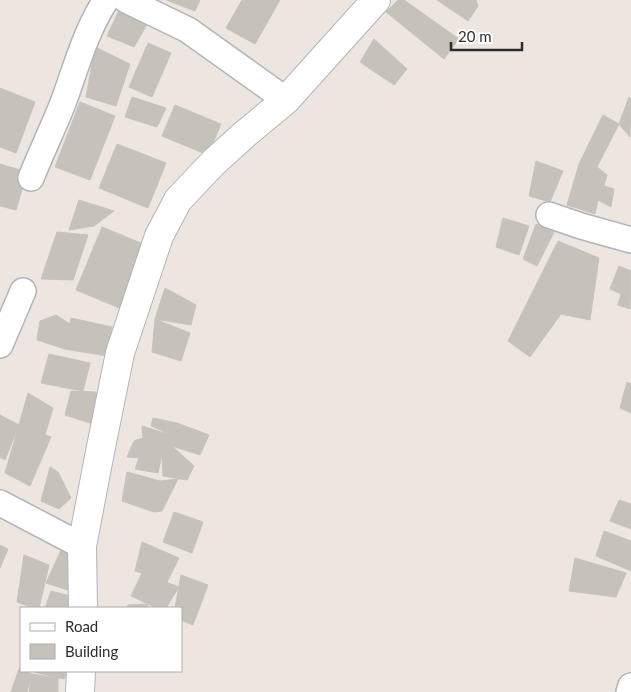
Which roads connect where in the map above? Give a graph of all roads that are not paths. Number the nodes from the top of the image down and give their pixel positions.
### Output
1 (106, 0) edge
2 (126, 0) edge
3 (376, 0) edge
4 (286, 100) junction
5 (31, 178) dead end
6 (549, 215) dead end
7 (631, 240) edge
8 (23, 291) dead end
9 (0, 345) edge
10 (0, 503) edge
11 (82, 546) junction
12 (83, 607) edge
13 (81, 672) edge
14 (631, 686) edge
15 (80, 692) edge
16 (629, 692) edge

1 - 5 street
2 - 4 street
3 - 4 street
4 - 11 street
6 - 7 street
8 - 9 street
10 - 11 street
11 - 12 street
13 - 15 street
14 - 16 street

